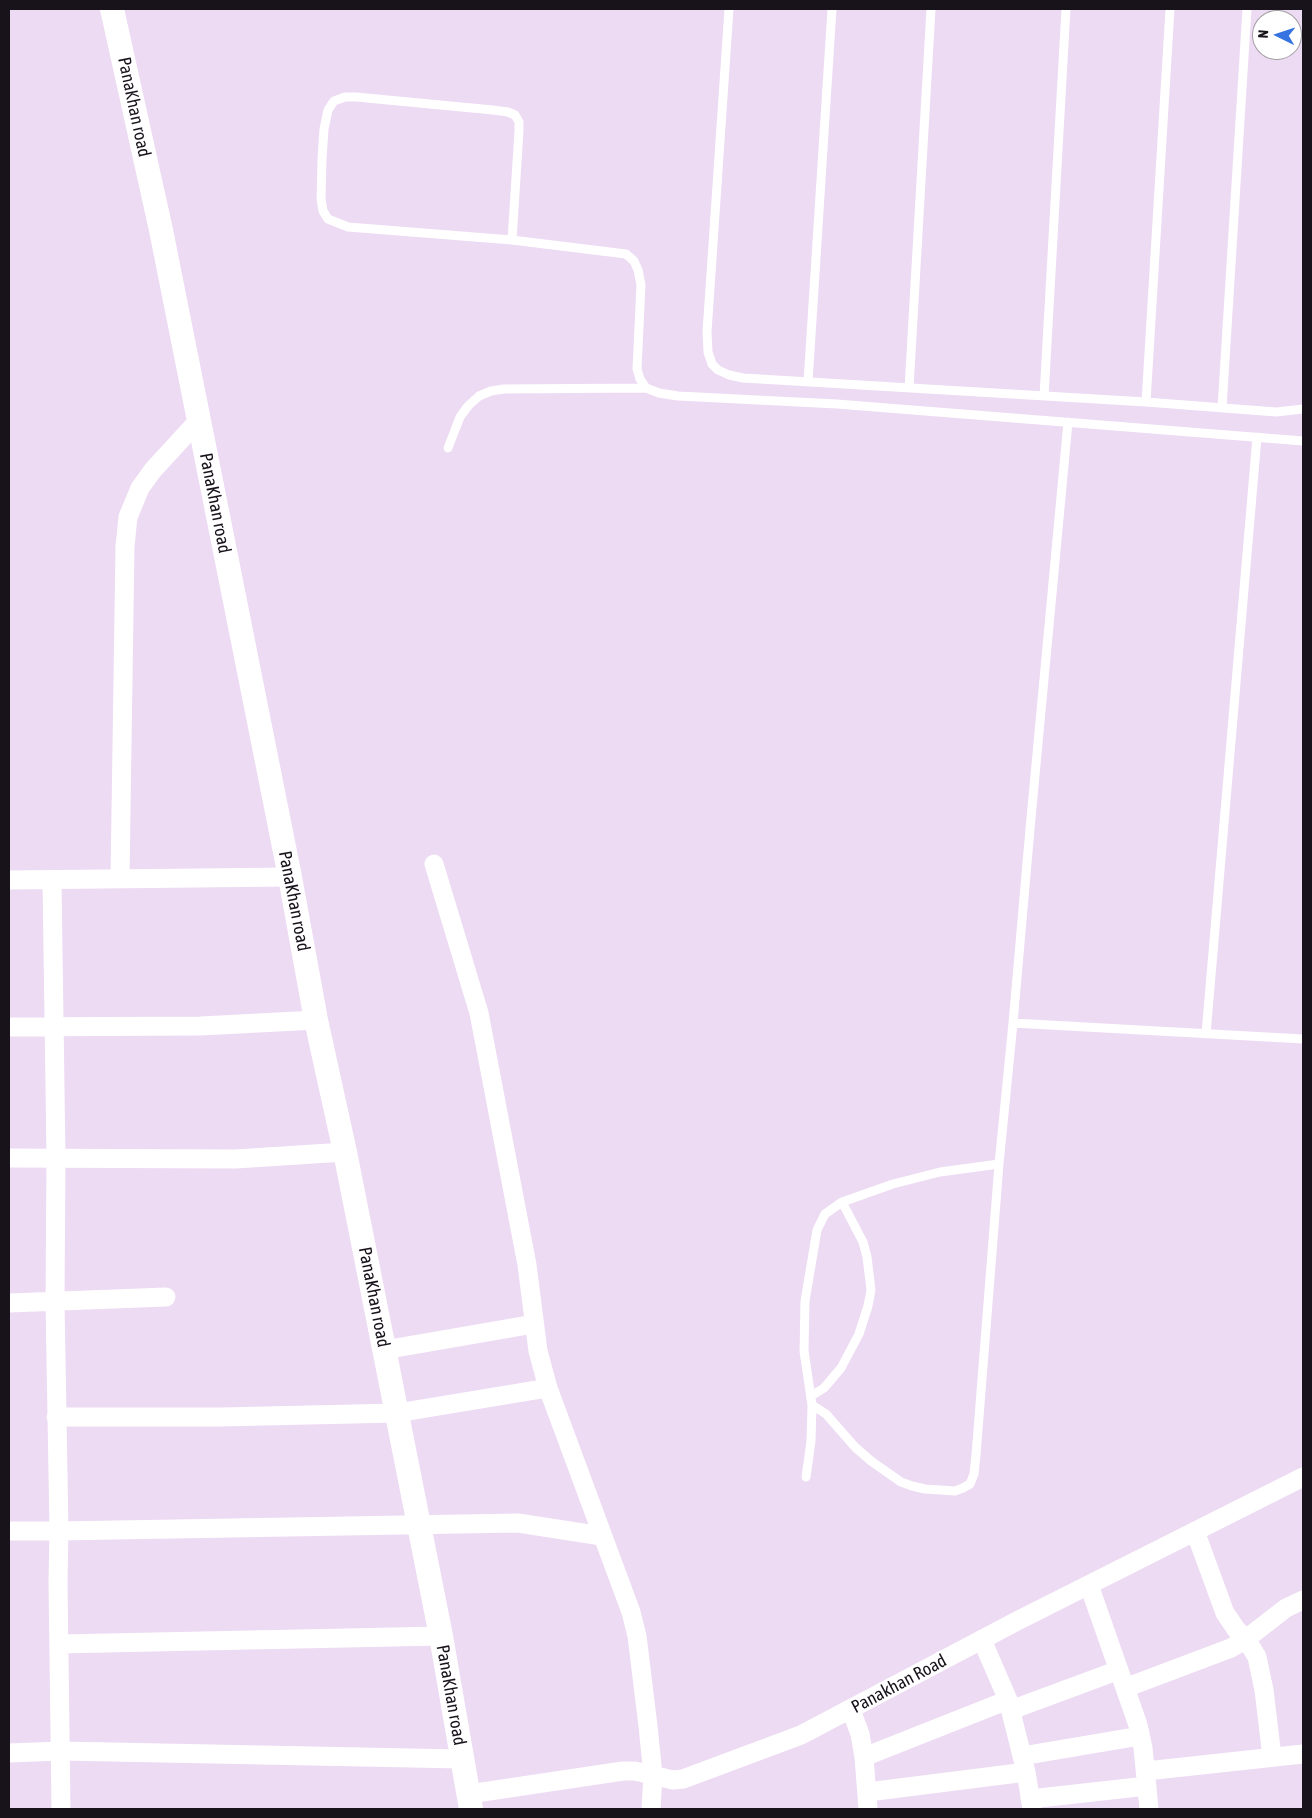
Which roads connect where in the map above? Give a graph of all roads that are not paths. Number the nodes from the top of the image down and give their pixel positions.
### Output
1 (112, 9) edge
2 (729, 9) edge
3 (832, 9) edge
4 (931, 9) edge
5 (1066, 9) edge
6 (1170, 9) edge
7 (1247, 9) edge
8 (512, 240) junction
9 (808, 382) junction
10 (646, 388) junction
11 (909, 388) junction
12 (1044, 396) junction
13 (1146, 402) junction
14 (1222, 408) junction
15 (1303, 409) edge
16 (199, 420) junction
17 (1068, 422) junction
18 (1256, 437) junction
19 (1303, 441) edge
20 (448, 448) dead end
21 (434, 864) dead end
22 (290, 877) junction
23 (120, 878) junction
24 (9, 880) edge
25 (52, 880) junction
26 (316, 1020) junction
27 (1014, 1023) junction
28 (54, 1026) junction
29 (9, 1027) edge
30 (1206, 1034) junction
31 (1303, 1040) edge
32 (345, 1152) junction
33 (9, 1158) edge
34 (56, 1158) junction
35 (999, 1164) junction
36 (842, 1202) junction
37 (166, 1297) dead end
38 (9, 1302) edge
39 (55, 1302) junction
40 (534, 1324) junction
41 (384, 1350) junction
42 (548, 1388) junction
43 (811, 1396) junction
44 (812, 1405) junction
45 (397, 1413) junction
46 (56, 1417) junction
47 (806, 1477) dead end
48 (1303, 1477) edge
49 (419, 1525) junction
50 (9, 1531) edge
51 (59, 1531) junction
52 (1195, 1531) junction
53 (602, 1536) junction
54 (1089, 1584) junction
55 (1303, 1600) edge
56 (441, 1636) junction
57 (1246, 1639) junction
58 (982, 1640) junction
59 (59, 1644) junction
60 (1122, 1679) junction
61 (1010, 1705) junction
62 (851, 1710) junction
63 (1140, 1736) junction
64 (61, 1751) junction
65 (9, 1754) edge
66 (1303, 1754) edge
67 (1272, 1757) junction
68 (864, 1758) junction
69 (462, 1759) junction
70 (1024, 1764) junction
71 (653, 1775) junction
72 (1146, 1778) junction
73 (470, 1801) edge
74 (868, 1801) edge
75 (1031, 1804) edge
76 (61, 1809) edge
77 (651, 1809) edge
78 (1150, 1809) edge

1 - 16 street, PanaKhan road
2 - 9 lane
3 - 9 lane
4 - 11 lane
5 - 12 lane
6 - 13 lane
7 - 14 lane
8 - 8 lane
8 - 10 lane
9 - 11 lane
10 - 17 lane
10 - 20 lane
11 - 12 lane
12 - 13 lane
13 - 14 lane
14 - 15 lane
16 - 22 street, PanaKhan road
16 - 23 street
17 - 18 lane
17 - 27 lane
18 - 19 lane
18 - 30 lane
21 - 40 street
22 - 23 street
22 - 26 street, PanaKhan road
23 - 25 street
24 - 25 street
25 - 28 street
26 - 28 street
26 - 32 street, PanaKhan road
27 - 30 lane
27 - 35 lane
28 - 29 street
28 - 34 street
30 - 31 lane
32 - 34 street
32 - 41 street, PanaKhan road
33 - 34 street
34 - 39 street
35 - 36 lane
35 - 44 lane
36 - 43 lane
36 - 43 lane
37 - 39 street
38 - 39 street
39 - 46 street
40 - 41 street
40 - 42 street
41 - 45 street, PanaKhan road
42 - 45 street
42 - 53 street
43 - 44 lane
44 - 47 lane
45 - 46 street
45 - 49 street, PanaKhan road
46 - 51 street
48 - 52 street, Panakhan Road
49 - 51 street
49 - 53 street
49 - 56 street, PanaKhan road
50 - 51 street
51 - 59 street
52 - 54 street, Panakhan Road
52 - 57 street
53 - 71 street
54 - 58 street, Panakhan Road
54 - 60 street
55 - 57 street
56 - 59 street
56 - 69 street, PanaKhan road
57 - 60 street
57 - 67 street
58 - 61 street
58 - 62 street, Panakhan Road
59 - 64 street
60 - 61 street
60 - 63 street
61 - 68 street
61 - 70 street
62 - 68 street
62 - 71 street, Panakhan Road
63 - 70 street
63 - 72 street
64 - 65 street
64 - 69 street
64 - 76 street
66 - 67 street
67 - 72 street
68 - 74 street
69 - 73 street, PanaKhan road
70 - 74 street
70 - 75 street
71 - 73 street, Panakhan Road
71 - 77 street
72 - 75 street
72 - 78 street

